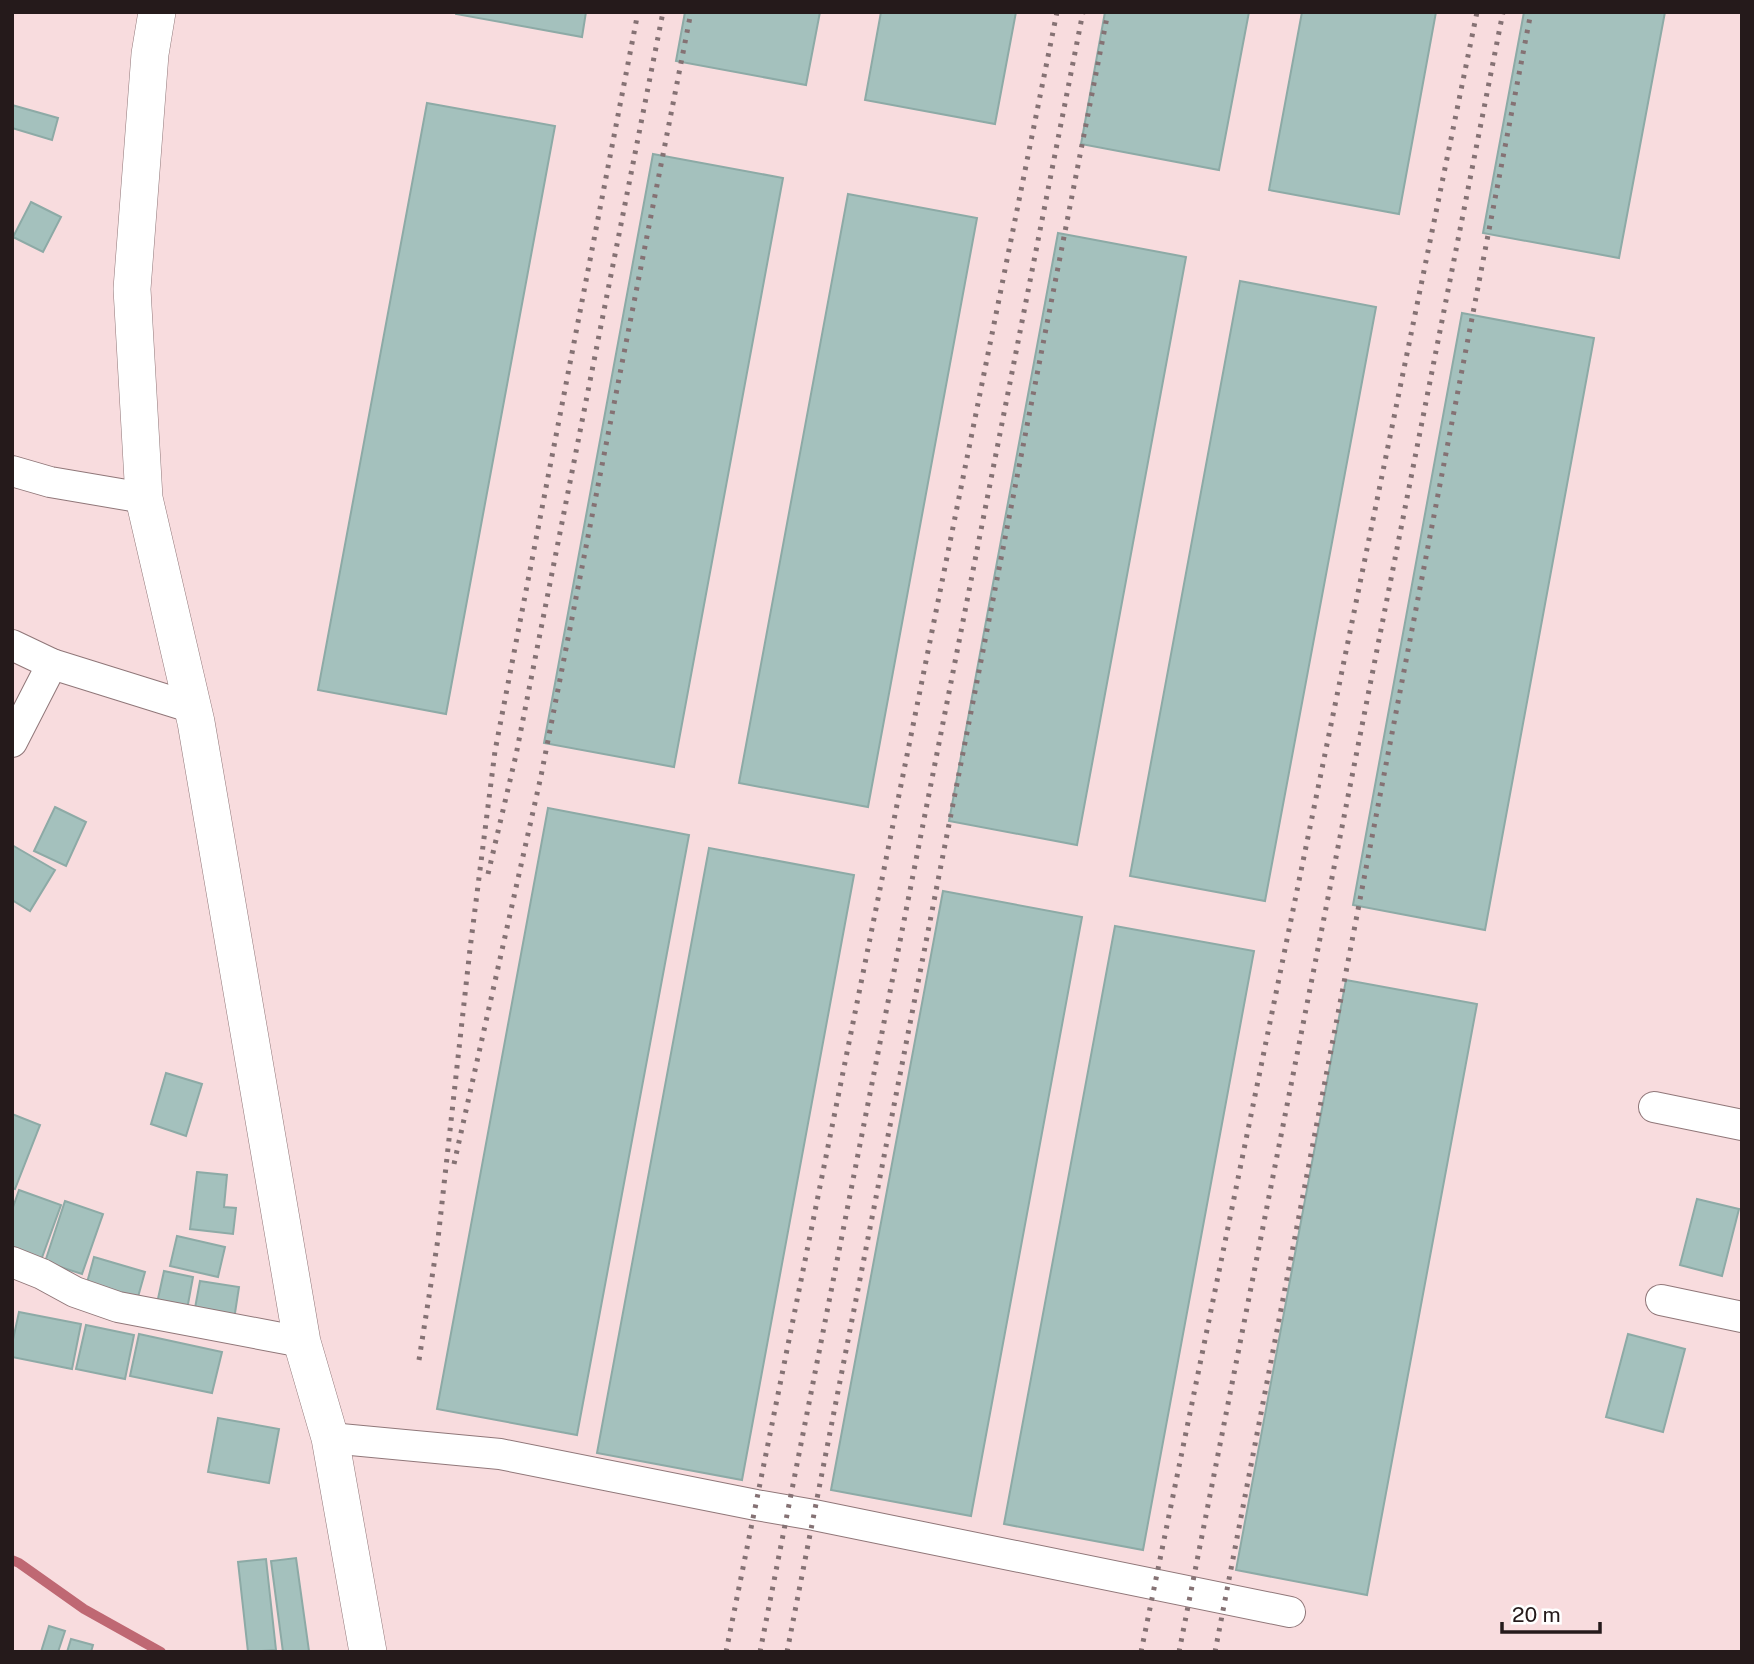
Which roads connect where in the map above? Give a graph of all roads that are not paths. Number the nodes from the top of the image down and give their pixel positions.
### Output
1 (157, 12) edge
2 (12, 471) edge
3 (144, 498) junction
4 (12, 645) edge
5 (52, 664) junction
6 (193, 708) junction
7 (12, 742) edge
8 (1654, 1107) dead end
9 (1742, 1125) edge
10 (12, 1262) edge
11 (1661, 1300) dead end
12 (1742, 1317) edge
13 (302, 1342) junction
14 (330, 1438) junction
15 (1290, 1612) dead end
16 (368, 1652) edge

1 - 3 street
2 - 3 street
3 - 6 street
4 - 5 street
5 - 6 street
5 - 7 street
6 - 13 street
8 - 9 street
10 - 13 street
11 - 12 street
13 - 14 street
14 - 15 street
14 - 16 street

